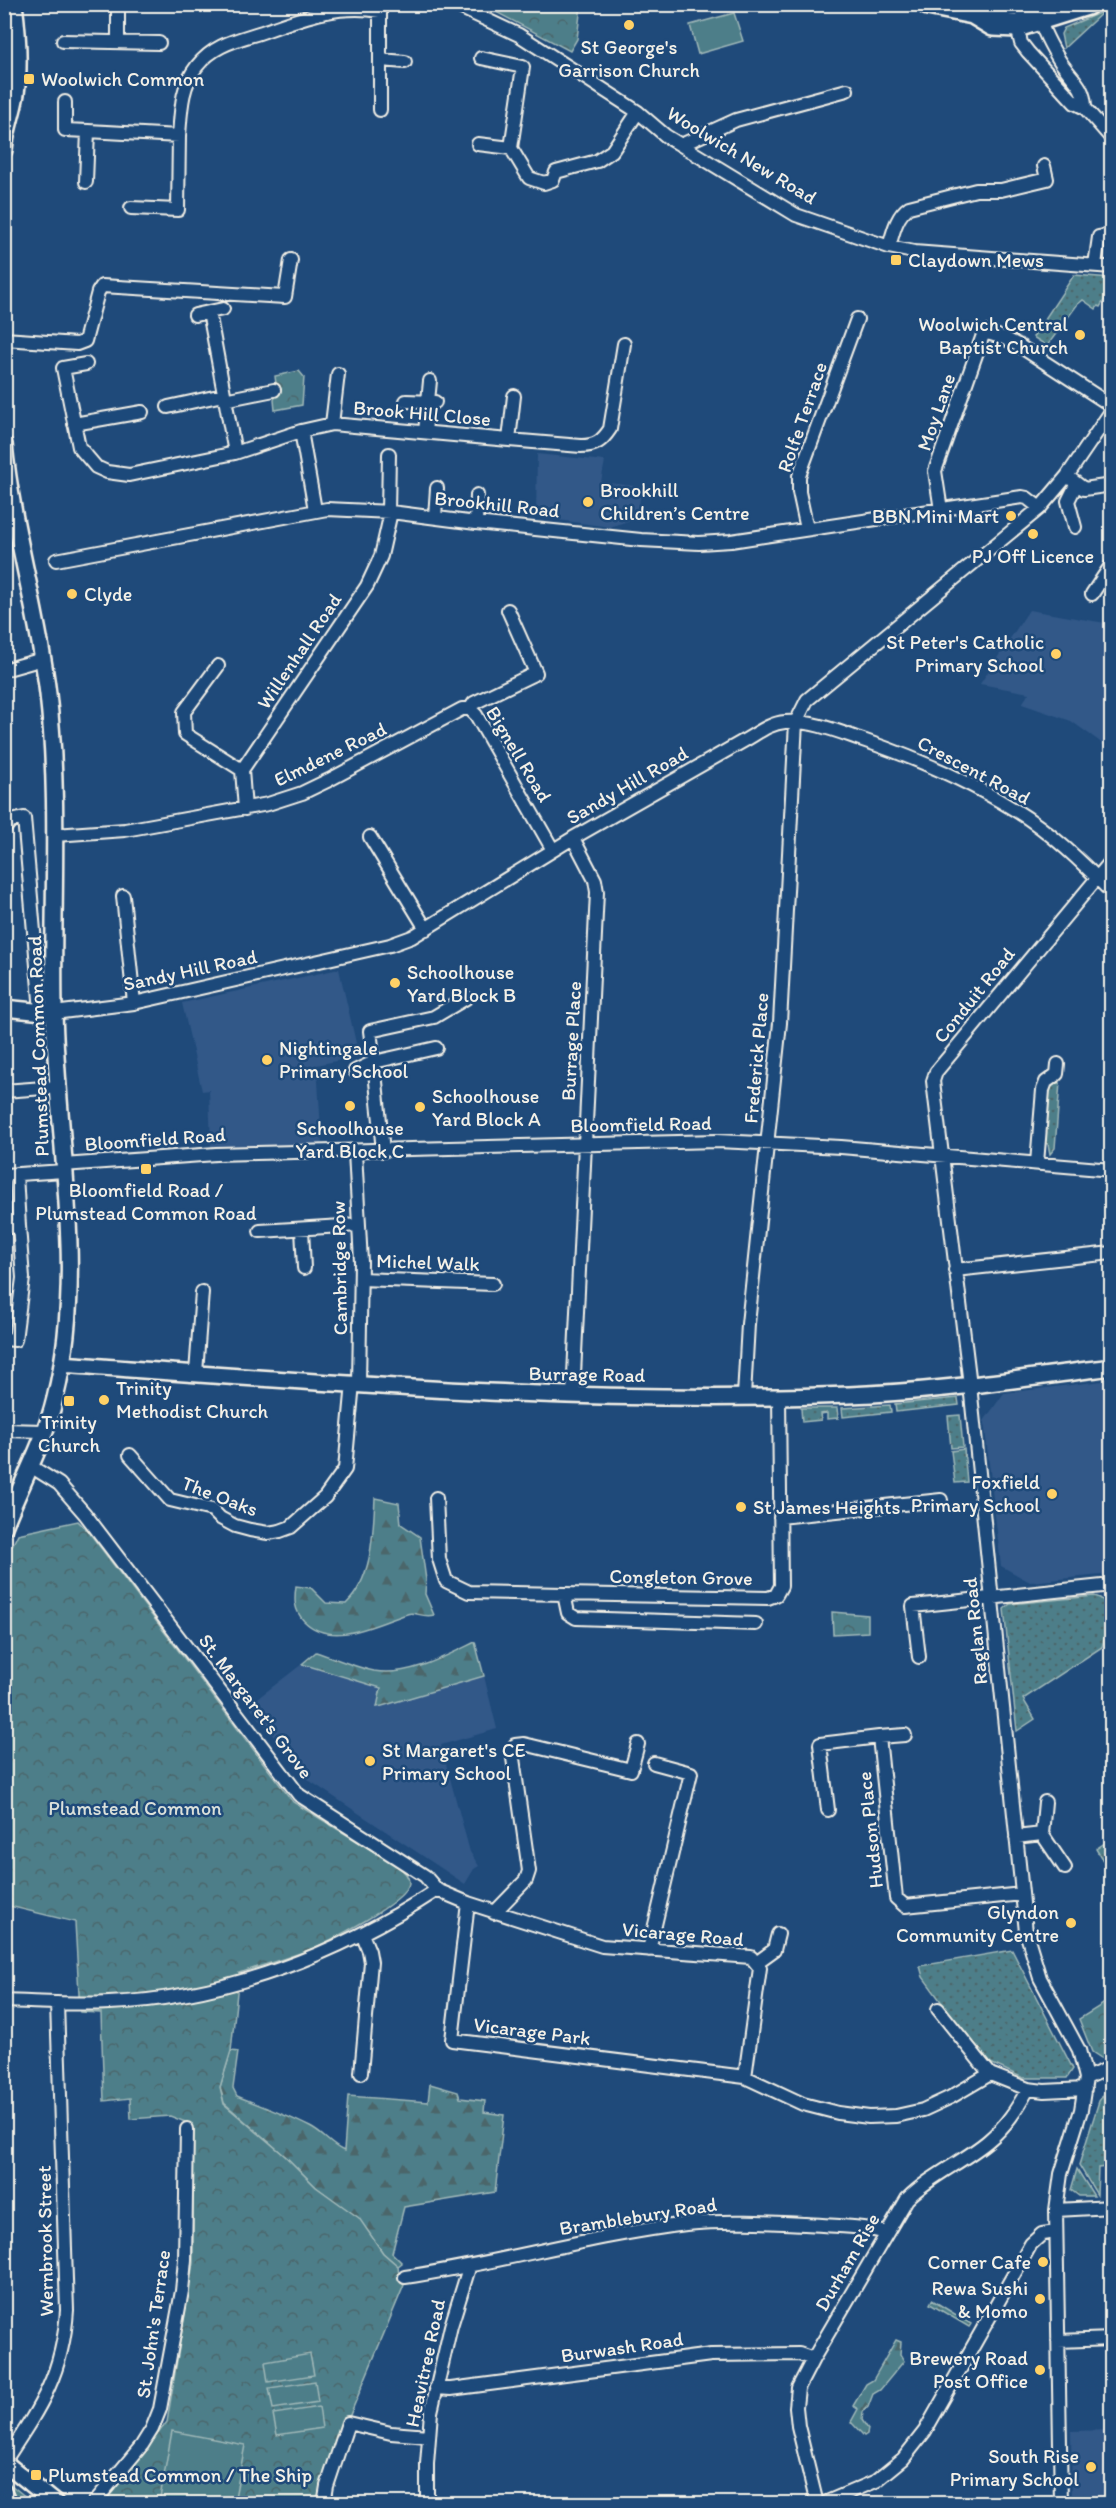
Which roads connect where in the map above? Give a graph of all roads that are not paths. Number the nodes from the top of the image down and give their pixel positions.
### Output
1 (14, 4) edge
2 (118, 4) edge
3 (453, 4) edge
4 (928, 4) edge
5 (1087, 4) edge
6 (347, 6) edge
7 (1018, 12) edge
8 (1037, 13) edge
9 (63, 41) dead end
10 (118, 41) junction
11 (159, 43) dead end
12 (482, 58) dead end
13 (381, 60) junction
14 (405, 62) dead end
15 (847, 90) dead end
16 (66, 102) dead end
17 (4, 104) edge
18 (1085, 108) junction
19 (380, 110) dead end
20 (638, 112) junction
21 (7, 124) junction
22 (88, 131) junction
23 (179, 135) junction
24 (1112, 139) edge
25 (478, 144) dead end
26 (681, 145) junction
27 (511, 148) junction
28 (4, 150) edge
29 (1044, 166) dead end
30 (86, 182) dead end
31 (131, 208) dead end
32 (1112, 235) edge
33 (889, 247) junction
34 (291, 260) dead end
35 (1095, 265) junction
36 (1112, 267) edge
37 (223, 309) dead end
38 (209, 312) junction
39 (195, 315) dead end
40 (857, 319) dead end
41 (4, 339) edge
42 (624, 344) dead end
43 (86, 364) dead end
44 (338, 374) dead end
45 (430, 381) dead end
46 (274, 390) dead end
47 (514, 396) dead end
48 (224, 398) junction
49 (406, 401) dead end
50 (432, 403) junction
51 (168, 407) dead end
52 (1112, 408) edge
53 (142, 412) dead end
54 (74, 424) junction
55 (332, 424) junction
56 (301, 431) junction
57 (425, 432) junction
58 (509, 440) junction
59 (4, 444) edge
60 (235, 453) junction
61 (389, 454) dead end
62 (6, 479) edge
63 (1072, 480) junction
64 (1112, 485) edge
65 (437, 488) dead end
66 (477, 495) dead end
67 (1040, 508) junction
68 (315, 510) junction
69 (941, 510) junction
70 (389, 512) junction
71 (435, 517) junction
72 (476, 523) junction
73 (1076, 527) dead end
74 (807, 529) junction
75 (56, 560) dead end
76 (1112, 564) edge
77 (1092, 594) dead end
78 (508, 610) dead end
79 (43, 659) junction
80 (218, 666) dead end
81 (4, 670) edge
82 (470, 709) junction
83 (796, 722) junction
84 (242, 770) junction
85 (245, 809) junction
86 (4, 829) edge
87 (55, 835) junction
88 (370, 837) dead end
89 (573, 838) junction
90 (553, 850) junction
91 (1112, 860) edge
92 (1097, 878) junction
93 (1112, 894) edge
94 (123, 896) dead end
95 (426, 929) junction
96 (466, 998) dead end
97 (134, 1003) junction
98 (4, 1008) edge
99 (47, 1012) junction
100 (436, 1048) dead end
101 (375, 1062) junction
102 (1058, 1064) dead end
103 (355, 1071) dead end
104 (57, 1087) junction
105 (4, 1091) edge
106 (768, 1143) junction
107 (585, 1145) junction
108 (383, 1150) junction
109 (355, 1152) junction
110 (942, 1156) junction
111 (1037, 1163) junction
112 (63, 1168) junction
113 (1112, 1170) edge
114 (10, 1174) edge
115 (19, 1226) junction
116 (359, 1226) junction
117 (4, 1227) edge
118 (302, 1229) junction
119 (260, 1231) dead end
120 (1112, 1253) edge
121 (304, 1268) dead end
122 (955, 1270) junction
123 (361, 1279) junction
124 (493, 1284) dead end
125 (202, 1292) dead end
126 (4, 1339) edge
127 (62, 1364) junction
128 (1112, 1368) edge
129 (196, 1373) junction
130 (356, 1383) junction
131 (970, 1384) junction
132 (573, 1396) junction
133 (744, 1396) junction
134 (779, 1396) junction
135 (4, 1430) edge
136 (45, 1431) junction
137 (130, 1455) dead end
138 (32, 1467) junction
139 (436, 1498) dead end
140 (941, 1500) dead end
141 (780, 1517) junction
142 (4, 1527) edge
143 (1110, 1588) edge
144 (564, 1594) junction
145 (991, 1598) junction
146 (756, 1624) dead end
147 (919, 1657) dead end
148 (905, 1735) dead end
149 (879, 1737) junction
150 (638, 1744) dead end
151 (654, 1763) dead end
152 (1045, 1802) dead end
153 (828, 1810) dead end
154 (1042, 1834) junction
155 (1016, 1838) junction
156 (1065, 1868) dead end
157 (437, 1890) junction
158 (1022, 1894) junction
159 (468, 1904) junction
160 (494, 1913) junction
161 (362, 1934) junction
162 (778, 1934) dead end
163 (649, 1950) junction
164 (756, 1963) junction
165 (4, 2001) edge
166 (57, 2003) junction
167 (938, 2009) dead end
168 (1112, 2067) edge
169 (362, 2073) dead end
170 (990, 2074) junction
171 (744, 2077) junction
172 (1086, 2084) junction
173 (1028, 2089) junction
174 (187, 2128) dead end
175 (1112, 2207) edge
176 (1056, 2210) junction
177 (1056, 2232) junction
178 (886, 2233) junction
179 (469, 2268) junction
180 (405, 2277) dead end
181 (1112, 2339) edge
182 (1058, 2341) junction
183 (813, 2359) junction
184 (436, 2388) junction
185 (429, 2436) junction
186 (4, 2462) edge
187 (4, 2489) edge
188 (11, 2504) edge
189 (56, 2504) edge
190 (93, 2504) edge
191 (324, 2504) edge
192 (427, 2504) edge
193 (817, 2504) edge
194 (822, 2504) edge
195 (1060, 2504) edge

1 - 21 street
2 - 10 street
3 - 20 street, Woolwich New Road
4 - 7 highway
5 - 8 highway
6 - 13 street
6 - 23 street
7 - 8 highway
7 - 18 street
8 - 18 street
9 - 10 street
10 - 11 street
12 - 27 street
13 - 14 street
13 - 19 street
15 - 26 street
16 - 22 street
17 - 21 street
18 - 24 street
20 - 26 street, Woolwich New Road
20 - 27 street
21 - 28 street
22 - 23 street
22 - 30 street
23 - 31 street
25 - 27 street
26 - 33 street, Woolwich New Road
29 - 33 street
32 - 35 street
33 - 35 street, Woolwich New Road
34 - 41 street
35 - 36 street, Woolwich New Road
37 - 38 street
38 - 39 street
38 - 48 street
40 - 74 street, Rolfe Terrace
42 - 58 street, Brook Hill Close
43 - 54 street, Brook Hill Close
44 - 55 street, Brook Hill Close
45 - 50 street
46 - 48 street
47 - 58 street, Brook Hill Close
48 - 51 street
48 - 60 street
49 - 50 street
50 - 57 street
52 - 63 street
52 - 69 street, Moy Lane
53 - 54 street
54 - 60 street, Brook Hill Close
55 - 56 street, Brook Hill Close
55 - 57 street, Brook Hill Close
56 - 60 street, Brook Hill Close
56 - 68 street
57 - 58 street, Brook Hill Close
59 - 62 street, Plumstead Common Road
61 - 70 street, Willenhall Road
62 - 79 street, Plumstead Common Road
63 - 64 street
63 - 67 street
63 - 73 street
65 - 71 street
66 - 72 street
67 - 69 street, Brookhill Road
67 - 83 street
68 - 70 street, Brookhill Road
68 - 75 street, Brookhill Road
69 - 74 street, Brookhill Road
70 - 71 street, Brookhill Road
70 - 84 street, Willenhall Road
71 - 72 street, Brookhill Road
72 - 74 street, Brookhill Road
76 - 77 street
78 - 82 street, Elmdene Road
79 - 81 street
79 - 87 street, Plumstead Common Road
80 - 84 street
82 - 85 street, Elmdene Road
82 - 90 street, Bignell Road
83 - 89 street, Sandy Hill Road
83 - 92 street, Crescent Road
83 - 106 street, Frederick Place
84 - 85 street
85 - 87 street, Elmdene Road
86 - 99 street
87 - 99 street, Plumstead Common Road
88 - 95 street
89 - 90 street, Sandy Hill Road
89 - 107 street, Burrage Place
90 - 95 street, Sandy Hill Road
91 - 92 street, Conduit Road
92 - 93 street, Crescent Road
92 - 110 street, Conduit Road
94 - 97 street
95 - 97 street, Sandy Hill Road
96 - 101 street
97 - 99 street, Sandy Hill Road
98 - 99 street
99 - 104 street, Plumstead Common Road
100 - 101 street
101 - 103 street
101 - 108 street
102 - 111 street
104 - 105 street
104 - 112 street, Plumstead Common Road
106 - 107 street, Bloomfield Road
106 - 110 street, Bloomfield Road
106 - 133 street, Frederick Place
107 - 108 street, Bloomfield Road
107 - 132 street, Burrage Place
108 - 109 street, Bloomfield Road
109 - 112 street, Bloomfield Road
109 - 116 street, Cambridge Row
110 - 111 street, Bloomfield Road
110 - 122 street, Raglan Road
111 - 113 street, Bloomfield Road
112 - 114 street, Bloomfield Road
112 - 127 street, Plumstead Common Road
114 - 115 street
115 - 117 street
115 - 126 street
116 - 118 street
116 - 123 street, Cambridge Row
118 - 119 street
118 - 121 street
120 - 122 street
122 - 131 street, Raglan Road
123 - 124 street, Michel Walk
123 - 130 street, Cambridge Row
125 - 129 street
127 - 129 street, Burrage Road
127 - 136 street, Plumstead Common Road
128 - 131 street, Burrage Road
129 - 130 street, Burrage Road
130 - 132 street, Burrage Road
130 - 137 street, The Oaks
131 - 134 street, Burrage Road
131 - 145 street, Raglan Road
132 - 133 street, Burrage Road
133 - 134 street, Burrage Road
134 - 141 street, Congleton Grove
135 - 136 street
136 - 138 street, Plumstead Common Road
138 - 142 street, Plumstead Common Road
138 - 157 street, St. Margaret's Grove
139 - 144 street, Congleton Grove
140 - 141 street
141 - 144 street, Congleton Grove
143 - 145 street
144 - 146 street
145 - 147 street
145 - 155 street, Raglan Road
148 - 149 street, Hudson Place
149 - 153 street, Hudson Place
149 - 158 street, Hudson Place
150 - 160 street
151 - 163 street
152 - 154 street
154 - 155 street
154 - 156 street
155 - 158 street, Raglan Road
157 - 159 street, St. Margaret's Grove
157 - 161 street
158 - 172 street, Raglan Road
159 - 160 street, St. Margaret's Grove
159 - 171 street, Vicarage Park
160 - 163 street, Vicarage Road
161 - 166 street
161 - 169 street
162 - 164 street
163 - 164 street, Vicarage Road
164 - 171 street, Vicarage Road
165 - 166 street
166 - 186 street, Wernbrook Street
167 - 170 street
168 - 172 street
170 - 171 street
170 - 173 street
172 - 173 street
172 - 176 street
173 - 178 street, Durham Rise
174 - 190 street, St. John's Terrace
175 - 176 street
176 - 177 street
177 - 182 street
177 - 194 street
178 - 179 street, Bramblebury Road
178 - 183 street, Durham Rise
179 - 180 street, Bramblebury Road
179 - 184 street, Heavitree Road
181 - 182 street
182 - 195 street
183 - 184 street, Burwash Road
183 - 193 street, Durham Rise
184 - 185 street, Heavitree Road
185 - 191 street
185 - 192 street, Heavitree Road
186 - 189 street
187 - 188 street

